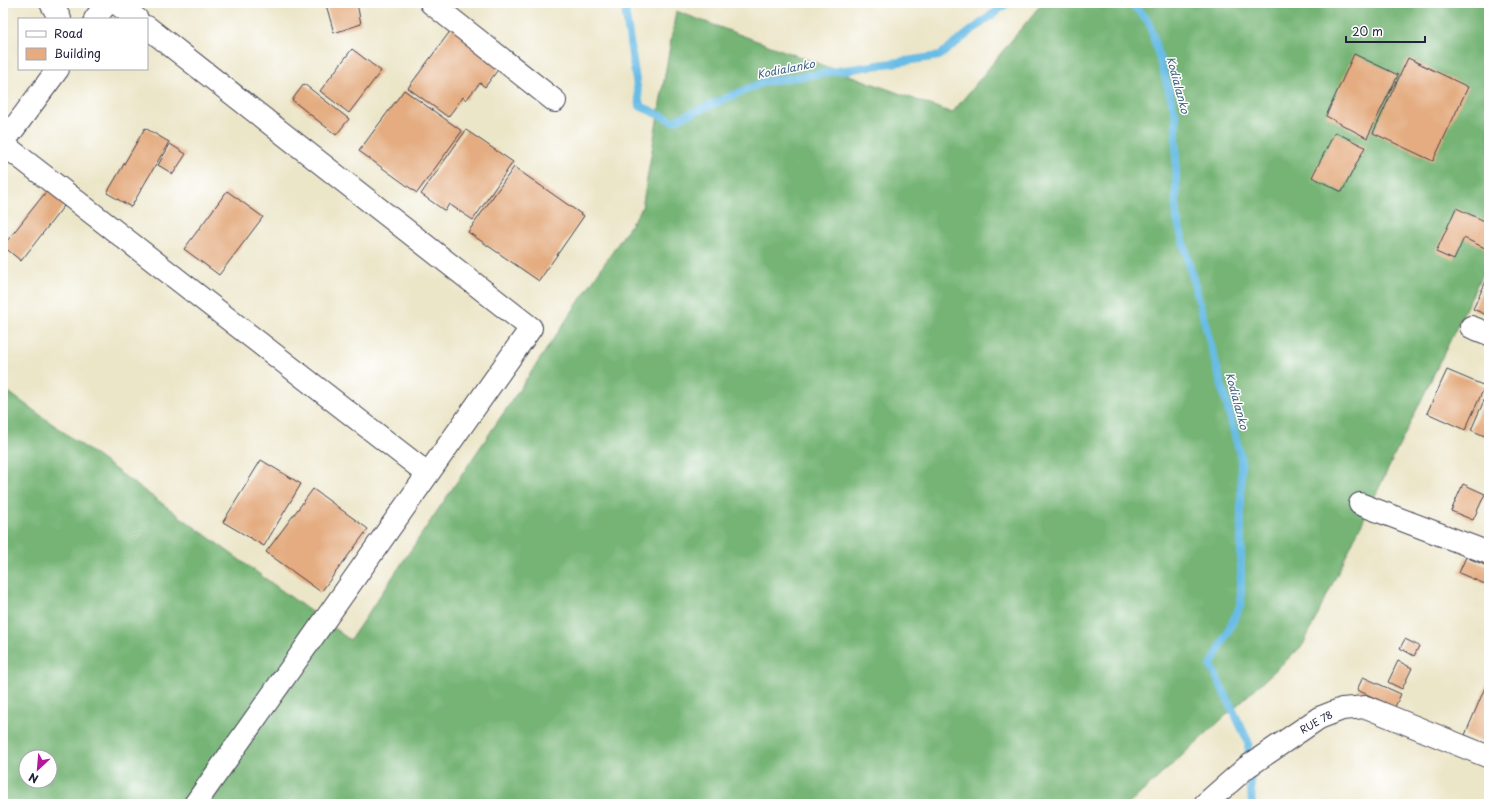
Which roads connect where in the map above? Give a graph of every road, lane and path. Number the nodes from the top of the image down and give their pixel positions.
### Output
1 (50, 3) edge
2 (107, 3) edge
3 (116, 3) edge
4 (431, 3) edge
5 (59, 18) edge
6 (96, 18) edge
7 (136, 18) edge
8 (148, 28) edge
9 (57, 70) edge
10 (554, 101) dead end
11 (11, 117) edge
12 (3, 144) edge
13 (428, 474) junction
14 (1360, 504) dead end
15 (1489, 553) edge
16 (1489, 757) edge
17 (195, 804) edge
18 (1205, 804) edge

1 - 5 street
2 - 6 street
3 - 7 street
4 - 10 street
8 - 13 street
9 - 11 street
11 - 12 street
12 - 13 street
13 - 17 street
14 - 15 street
16 - 18 street, RUE 78

